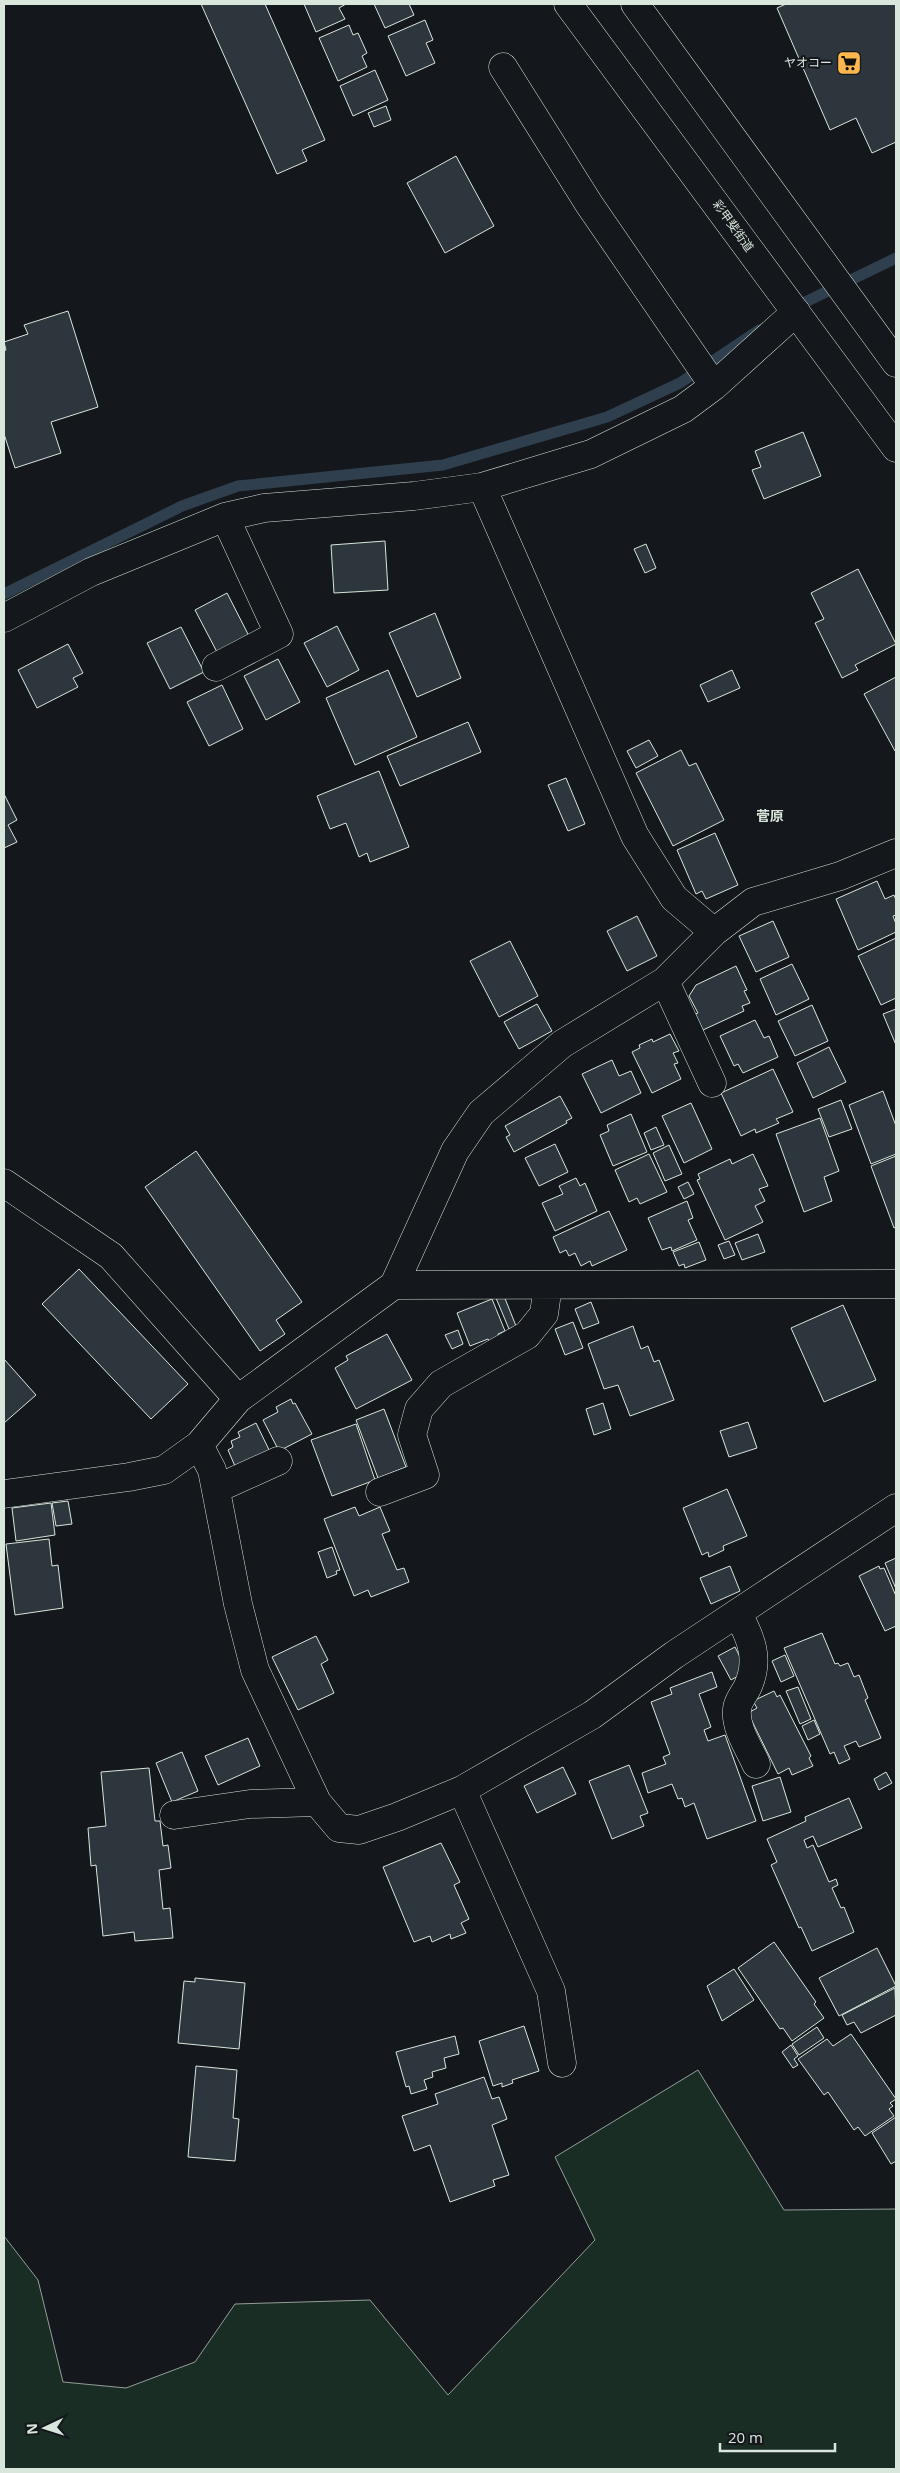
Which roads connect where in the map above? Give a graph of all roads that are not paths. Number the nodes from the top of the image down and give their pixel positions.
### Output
1 (568, 4) edge
2 (635, 4) edge
3 (503, 67) dead end
4 (796, 312) junction
5 (896, 363) edge
6 (714, 386) junction
7 (896, 448) edge
8 (482, 487) junction
9 (224, 517) junction
10 (4, 618) edge
11 (216, 668) dead end
12 (896, 853) edge
13 (714, 932) junction
14 (665, 981) junction
15 (712, 1082) dead end
16 (4, 1183) edge
17 (896, 1284) edge
18 (394, 1285) junction
19 (548, 1285) junction
20 (238, 1400) junction
21 (199, 1445) junction
22 (278, 1461) dead end
23 (216, 1489) junction
24 (380, 1492) dead end
25 (4, 1494) edge
26 (896, 1508) edge
27 (738, 1614) junction
28 (756, 1764) dead end
29 (462, 1790) junction
30 (317, 1802) junction
31 (174, 1816) dead end
32 (562, 2063) dead end

1 - 4 main road, 彩甲斐街道
2 - 5 main road
3 - 6 main road
4 - 6 main road
4 - 7 main road, 彩甲斐街道
6 - 8 main road
8 - 9 main road
8 - 13 main road
9 - 10 main road
9 - 11 main road
12 - 13 main road
13 - 14 main road
14 - 15 main road
14 - 18 main road
16 - 20 main road
17 - 19 main road
18 - 19 main road
18 - 20 main road
19 - 24 main road
20 - 21 main road
21 - 23 main road
21 - 25 main road
22 - 23 main road
23 - 30 main road
26 - 27 main road
27 - 28 main road
27 - 29 main road
29 - 30 main road
29 - 32 main road
30 - 31 main road

